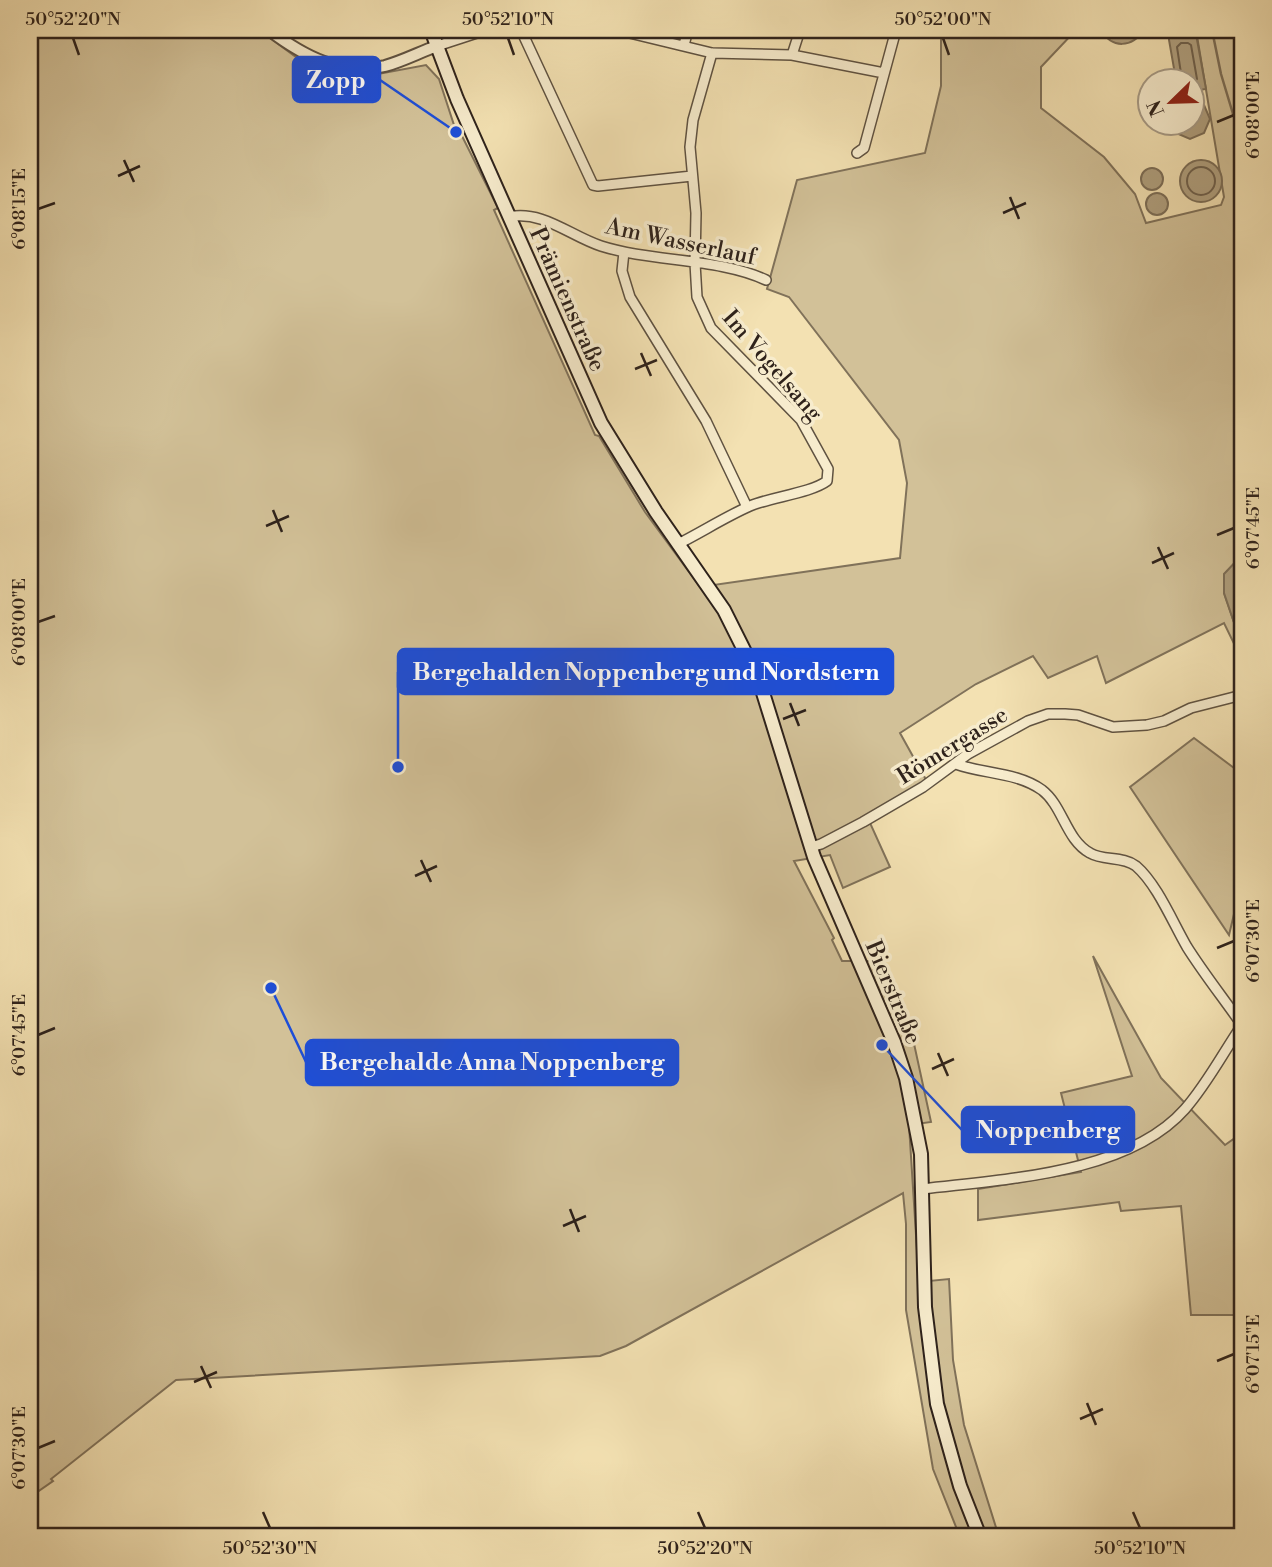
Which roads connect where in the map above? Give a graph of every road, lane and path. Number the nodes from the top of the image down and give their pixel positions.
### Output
1 (269, 30) edge
2 (431, 30) edge
3 (486, 30) edge
4 (521, 30) edge
5 (617, 30) edge
6 (688, 30) edge
7 (800, 30) edge
8 (896, 30) edge
9 (684, 45) junction
10 (437, 46) junction
11 (712, 53) junction
12 (792, 55) junction
13 (884, 73) junction
14 (857, 153) dead end
15 (692, 176) junction
16 (509, 217) junction
17 (624, 252) junction
18 (695, 263) junction
19 (766, 280) dead end
20 (747, 507) junction
21 (678, 544) junction
22 (696, 569) joint
23 (1242, 695) edge
24 (956, 764) junction
25 (811, 847) junction
26 (1242, 1025) edge
27 (923, 1189) junction
28 (980, 1537) edge

1 - 10 street
2 - 10 main road, Prämienstraße
3 - 10 street
4 - 15 street
5 - 9 street
6 - 9 street
7 - 12 street
8 - 13 street
9 - 11 street
10 - 16 main road, Prämienstraße
11 - 12 street
11 - 15 street
12 - 13 street
13 - 14 street
15 - 18 street
16 - 17 street, Am Wasserlauf
16 - 21 main road, Prämienstraße
17 - 18 street, Am Wasserlauf
17 - 20 street
18 - 19 street, Am Wasserlauf
18 - 20 street, Im Vogelsang
20 - 21 street
21 - 22 main road, Prämienstraße
22 - 25 main road, Bierstraße
23 - 24 street, Römergasse
24 - 25 street, Römergasse
24 - 26 street
25 - 27 main road, Bierstraße
26 - 27 street
27 - 28 main road, Bierstraße

